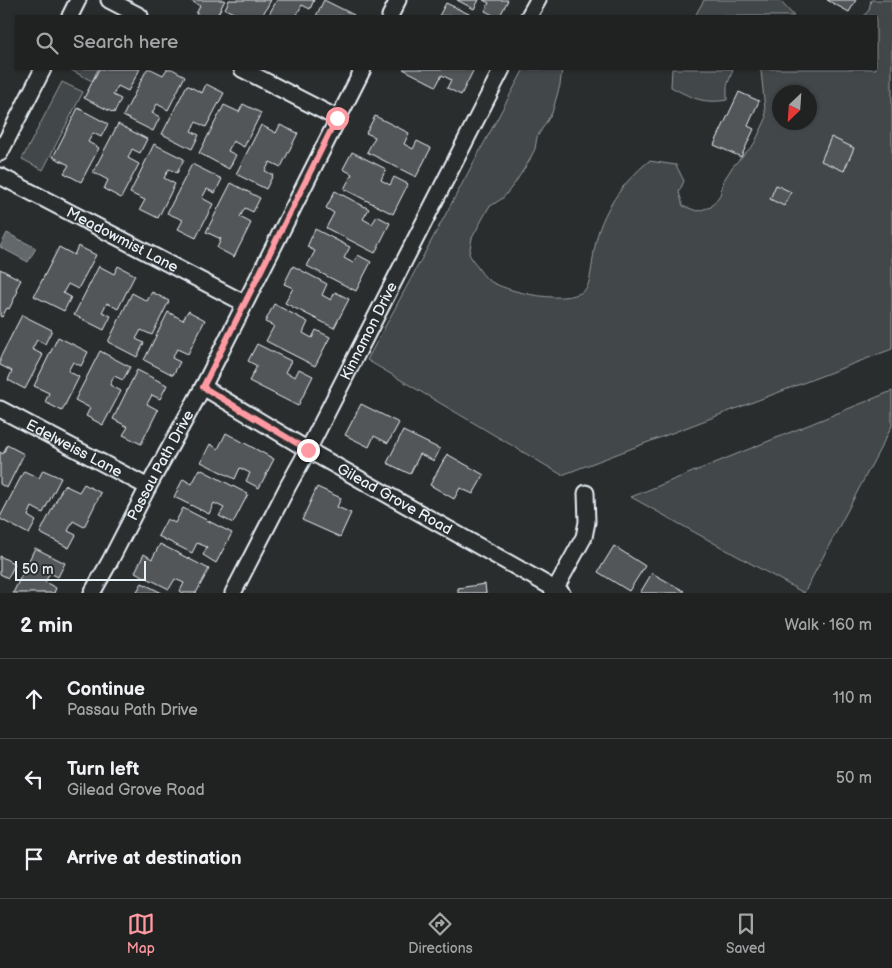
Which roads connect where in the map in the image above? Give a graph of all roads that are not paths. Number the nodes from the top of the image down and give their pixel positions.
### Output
1 (78, 0) edge
2 (109, 0) edge
3 (398, 0) edge
4 (538, 0) edge
5 (70, 15) edge
6 (138, 15) edge
7 (390, 15) edge
8 (530, 15) edge
9 (42, 70) edge
10 (244, 70) edge
11 (362, 70) edge
12 (501, 70) edge
13 (337, 118) junction
14 (1, 149) edge
15 (0, 176) edge
16 (244, 303) junction
17 (203, 387) junction
18 (0, 409) edge
19 (308, 450) junction
20 (148, 486) junction
21 (586, 493) dead end
22 (557, 592) edge
23 (92, 593) edge
24 (233, 593) edge

1 - 5 street
2 - 6 street
3 - 7 street
4 - 8 street
9 - 14 street
10 - 13 street
11 - 13 street, Passau Path Drive
12 - 19 street, Kinnamon Drive
13 - 16 street, Passau Path Drive
15 - 16 street, Meadowmist Lane
16 - 17 street, Passau Path Drive
17 - 19 street, Gilead Grove Road
17 - 20 street, Passau Path Drive
18 - 20 street, Edelweiss Lane
19 - 22 street, Gilead Grove Road
19 - 24 street, Kinnamon Drive
20 - 23 street, Passau Path Drive
21 - 22 street

